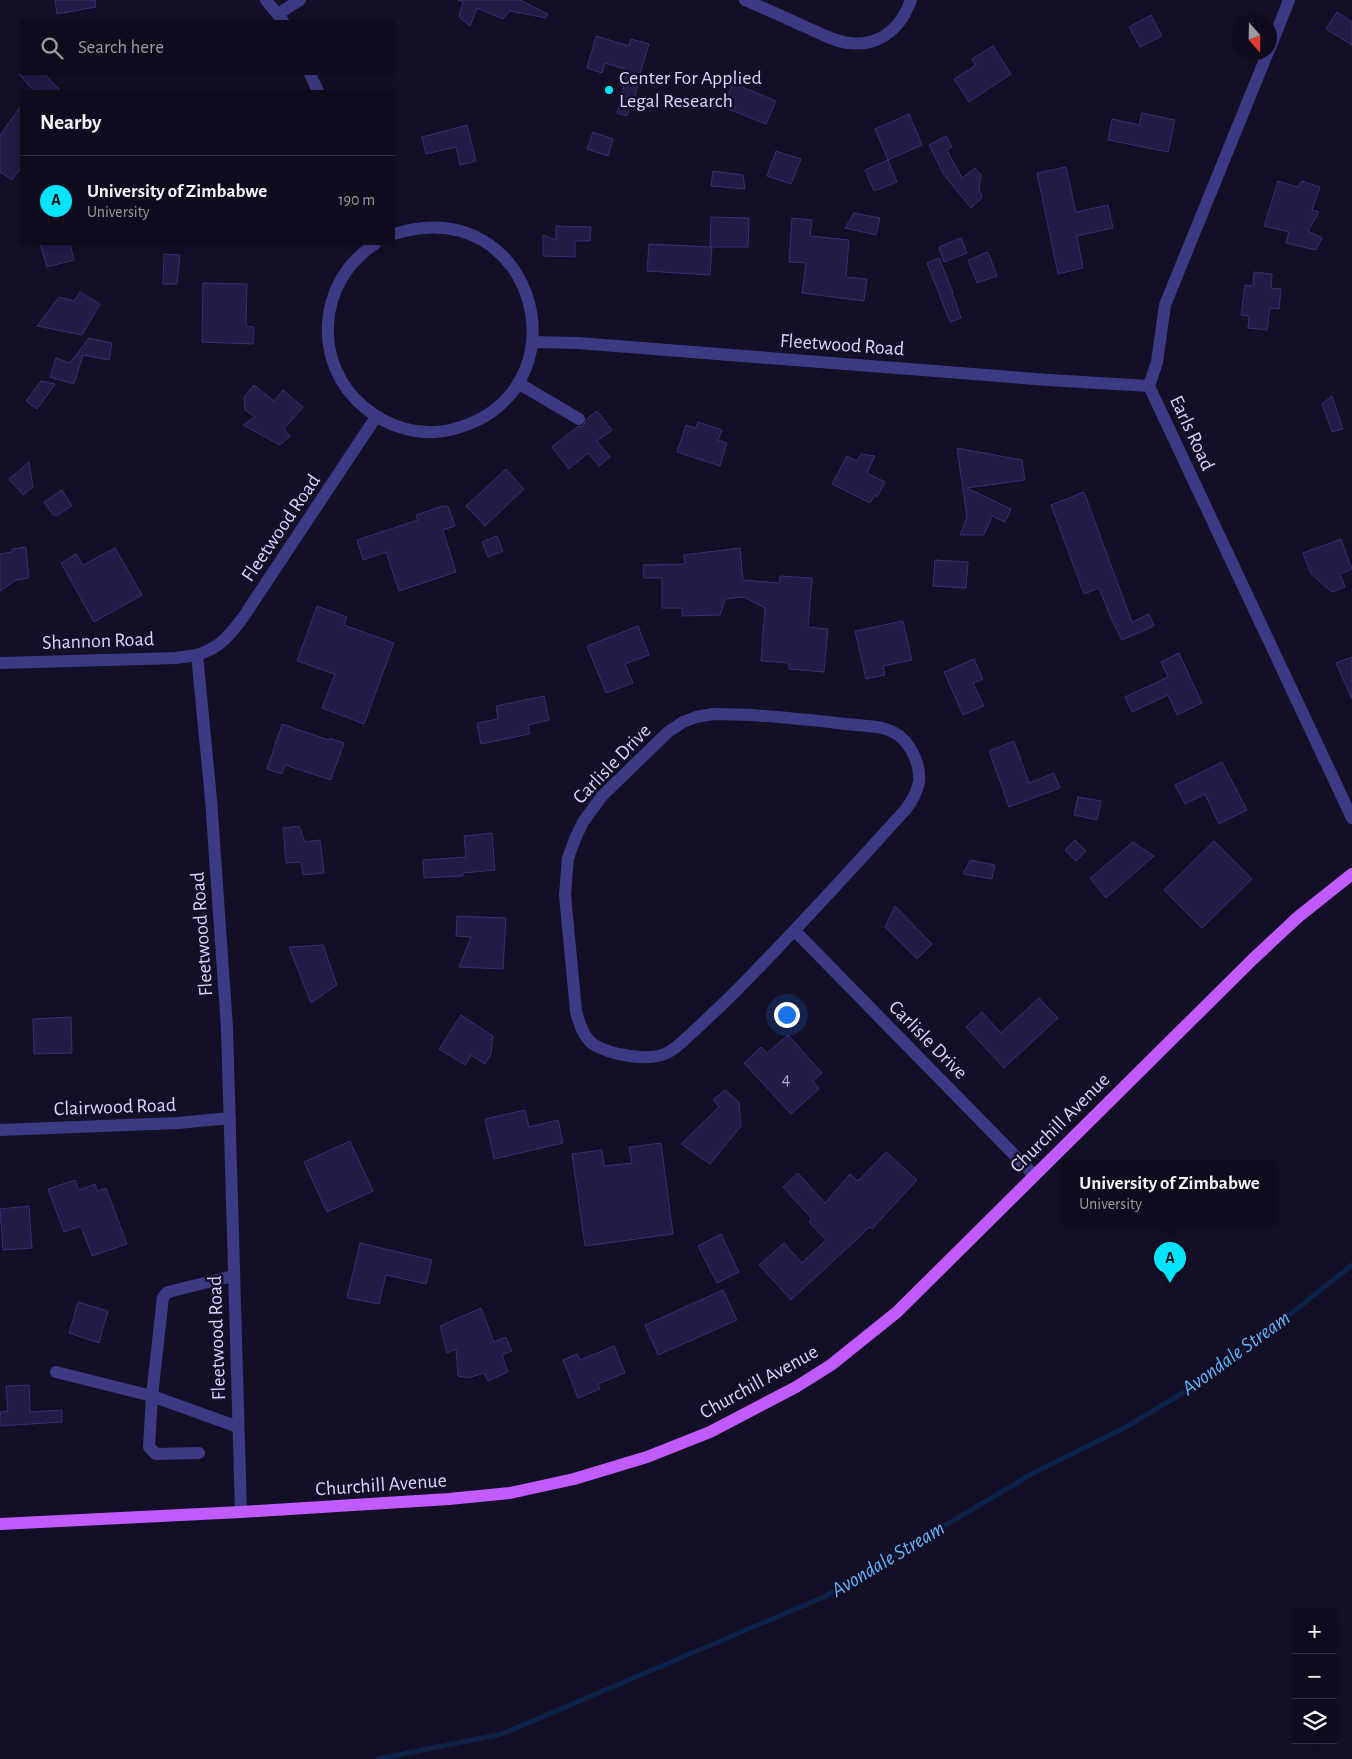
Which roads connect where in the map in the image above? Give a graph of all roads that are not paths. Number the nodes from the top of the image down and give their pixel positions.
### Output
1 (266, 0) edge
2 (300, 0) edge
3 (745, 0) edge
4 (911, 0) edge
5 (1289, 0) edge
6 (281, 18) edge
7 (1277, 30) edge
8 (1265, 60) edge
9 (310, 75) edge
10 (318, 90) edge
11 (395, 234) edge
12 (373, 245) edge
13 (533, 342) junction
14 (518, 384) junction
15 (1149, 386) junction
16 (376, 417) junction
17 (579, 419) dead end
18 (197, 655) junction
19 (0, 663) edge
20 (1352, 818) edge
21 (1352, 874) edge
22 (795, 931) junction
23 (230, 1118) junction
24 (0, 1130) edge
25 (1034, 1175) junction
26 (233, 1276) junction
27 (56, 1372) dead end
28 (152, 1396) junction
29 (238, 1427) junction
30 (199, 1453) dead end
31 (241, 1512) junction
32 (0, 1524) edge

1 - 6 street
2 - 6 street
3 - 4 street
5 - 7 street
8 - 15 street, Earls Road
9 - 10 street
11 - 13 street
12 - 16 street
13 - 14 street
13 - 15 street, Fleetwood Road
14 - 16 street
14 - 17 street
15 - 20 street, Earls Road
16 - 18 street, Fleetwood Road
18 - 19 street, Shannon Road
18 - 23 street, Fleetwood Road
21 - 25 main road, Churchill Avenue
22 - 22 street, Carlisle Drive
22 - 25 street, Carlisle Drive
23 - 24 street, Clairwood Road
23 - 26 street, Fleetwood Road
25 - 31 main road, Churchill Avenue
26 - 28 street
26 - 29 street, Fleetwood Road
27 - 28 street
28 - 29 street
28 - 30 street
29 - 31 street, Fleetwood Road
31 - 32 main road, Churchill Avenue

